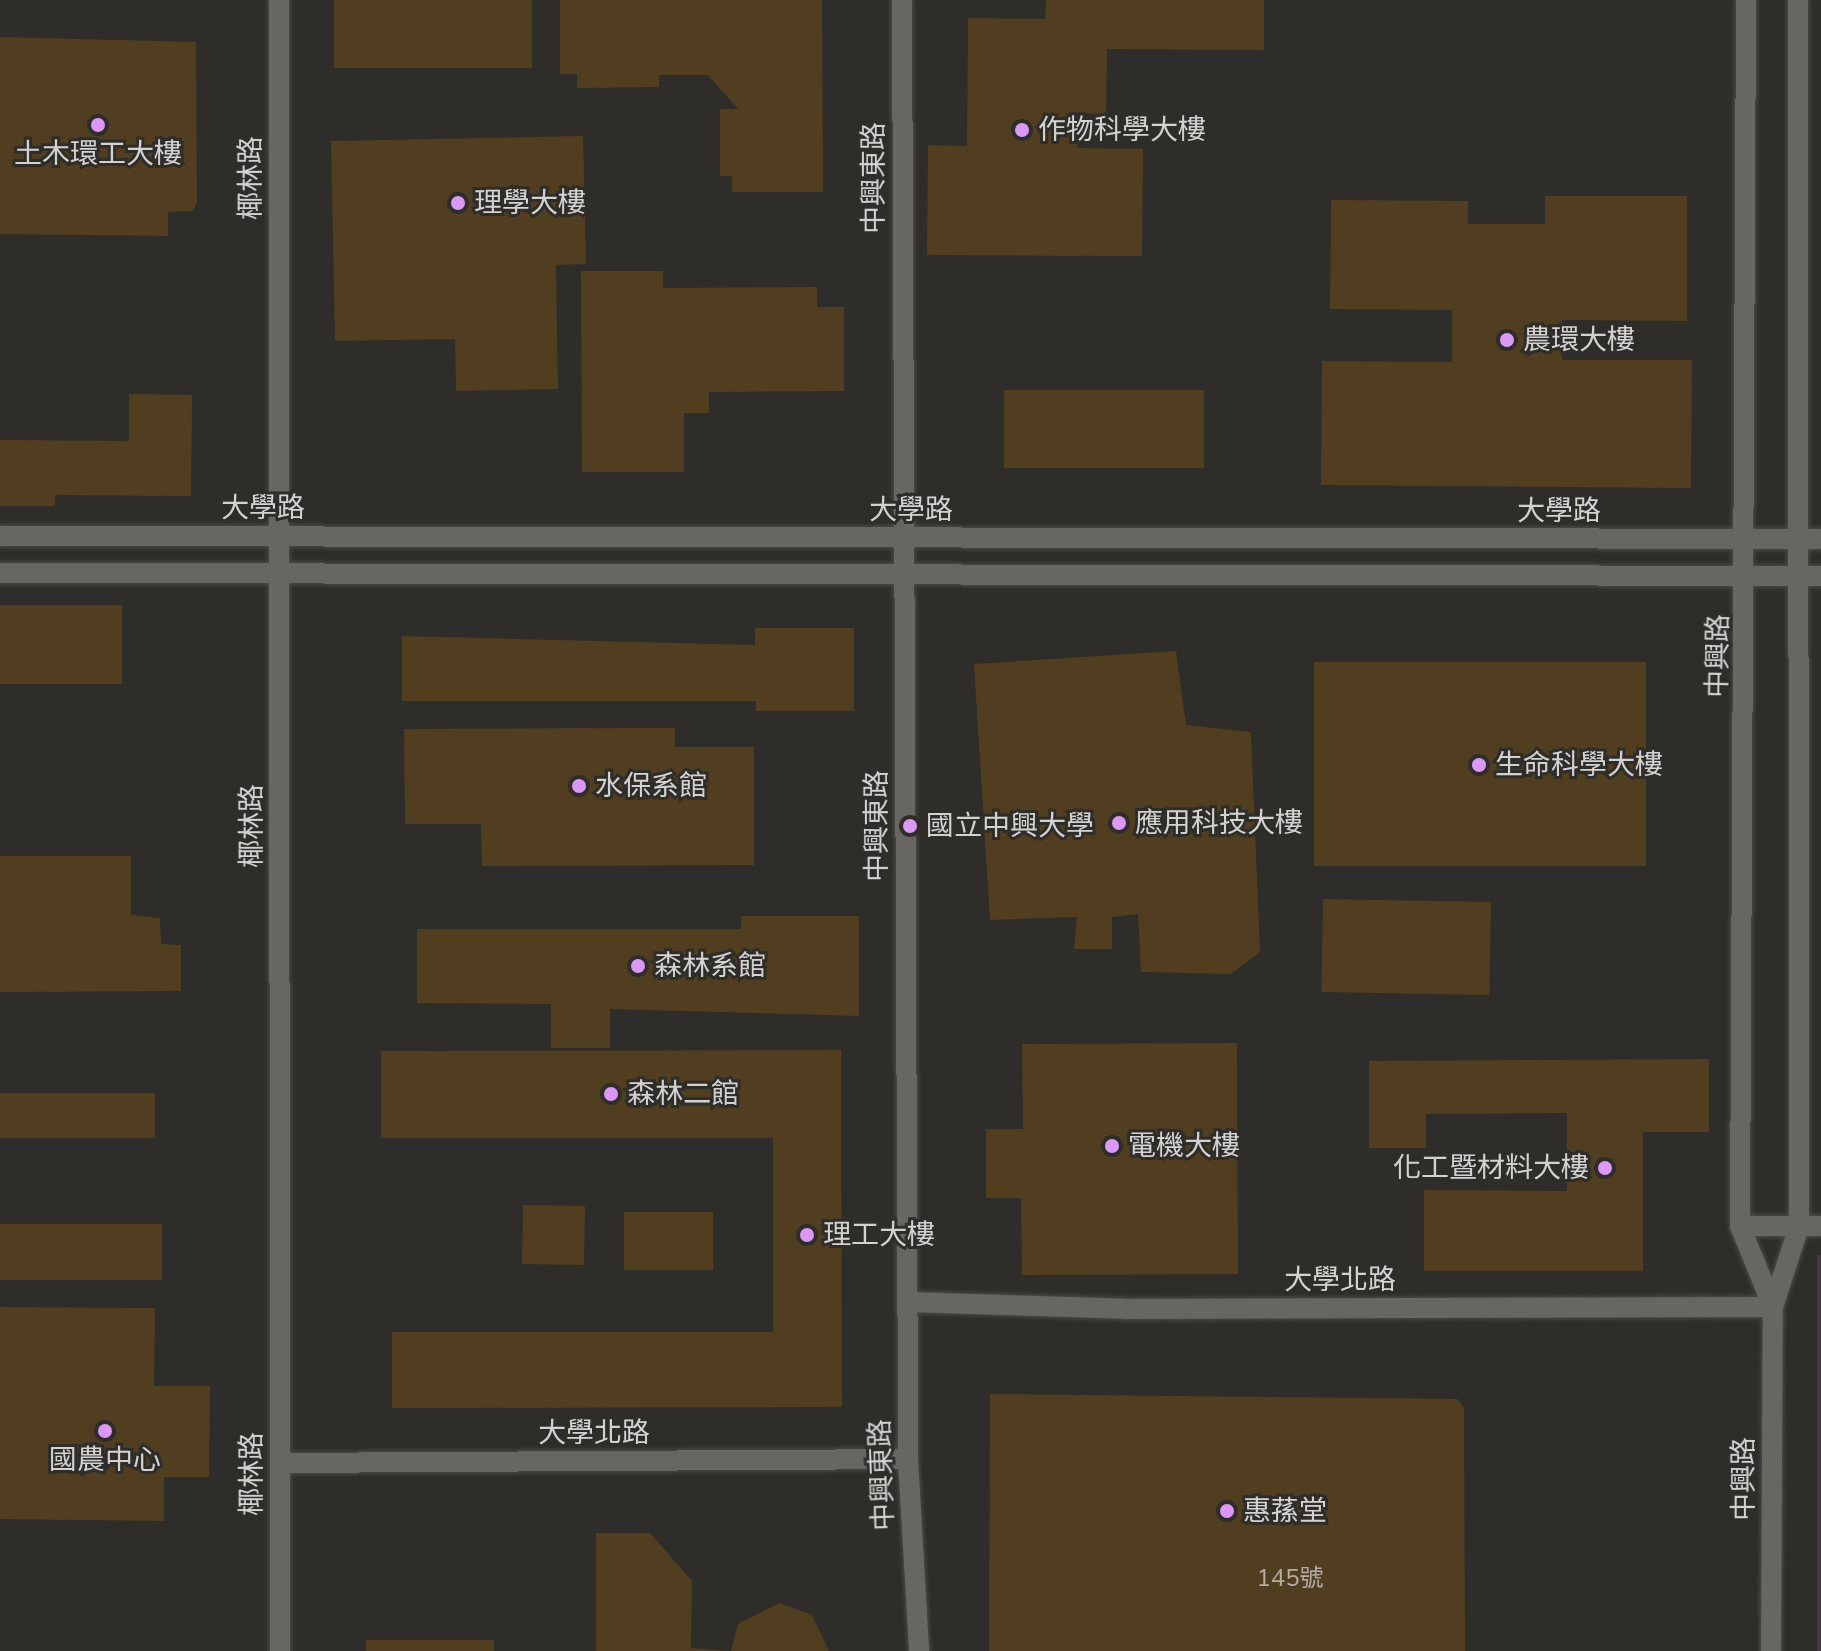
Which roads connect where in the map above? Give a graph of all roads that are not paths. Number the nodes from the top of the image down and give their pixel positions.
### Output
1 (279, 0) edge
2 (902, 0) edge
3 (1746, 0) edge
4 (1798, 0) edge
5 (0, 536) edge
6 (279, 536) junction
7 (904, 538) junction
8 (1747, 539) junction
9 (1797, 539) junction
10 (1821, 539) edge
11 (0, 573) edge
12 (279, 573) junction
13 (904, 575) junction
14 (1747, 576) junction
15 (1797, 576) junction
16 (1821, 576) edge
17 (1740, 1226) junction
18 (1799, 1226) junction
19 (1821, 1226) edge
20 (908, 1302) junction
21 (1773, 1307) junction
22 (908, 1459) junction
23 (280, 1463) junction
24 (280, 1651) edge
25 (919, 1651) edge
26 (1771, 1651) edge

1 - 6 street, 椰林路
2 - 7 street, 中興東路
3 - 8 street, 中興路
4 - 9 street, 中興路
5 - 6 street, 大學路
6 - 7 street, 大學路
6 - 12 street, 椰林路
7 - 8 street, 大學路
7 - 13 street, 中興東路
8 - 9 street, 大學路
8 - 14 street, 中興路
9 - 10 street, 大學路
9 - 15 street, 中興路
11 - 12 street
12 - 13 street
12 - 23 street, 椰林路
13 - 14 street
13 - 20 street, 中興東路
14 - 15 street
14 - 17 street, 中興路
15 - 16 street
15 - 18 street, 中興路
17 - 18 street
17 - 21 street, 中興路
18 - 19 street
18 - 21 street, 中興路
20 - 21 street, 大學北路
20 - 22 street, 中興東路
21 - 26 street, 中興路
22 - 23 street, 大學北路
22 - 25 street, 中興東路
23 - 24 street, 椰林路

